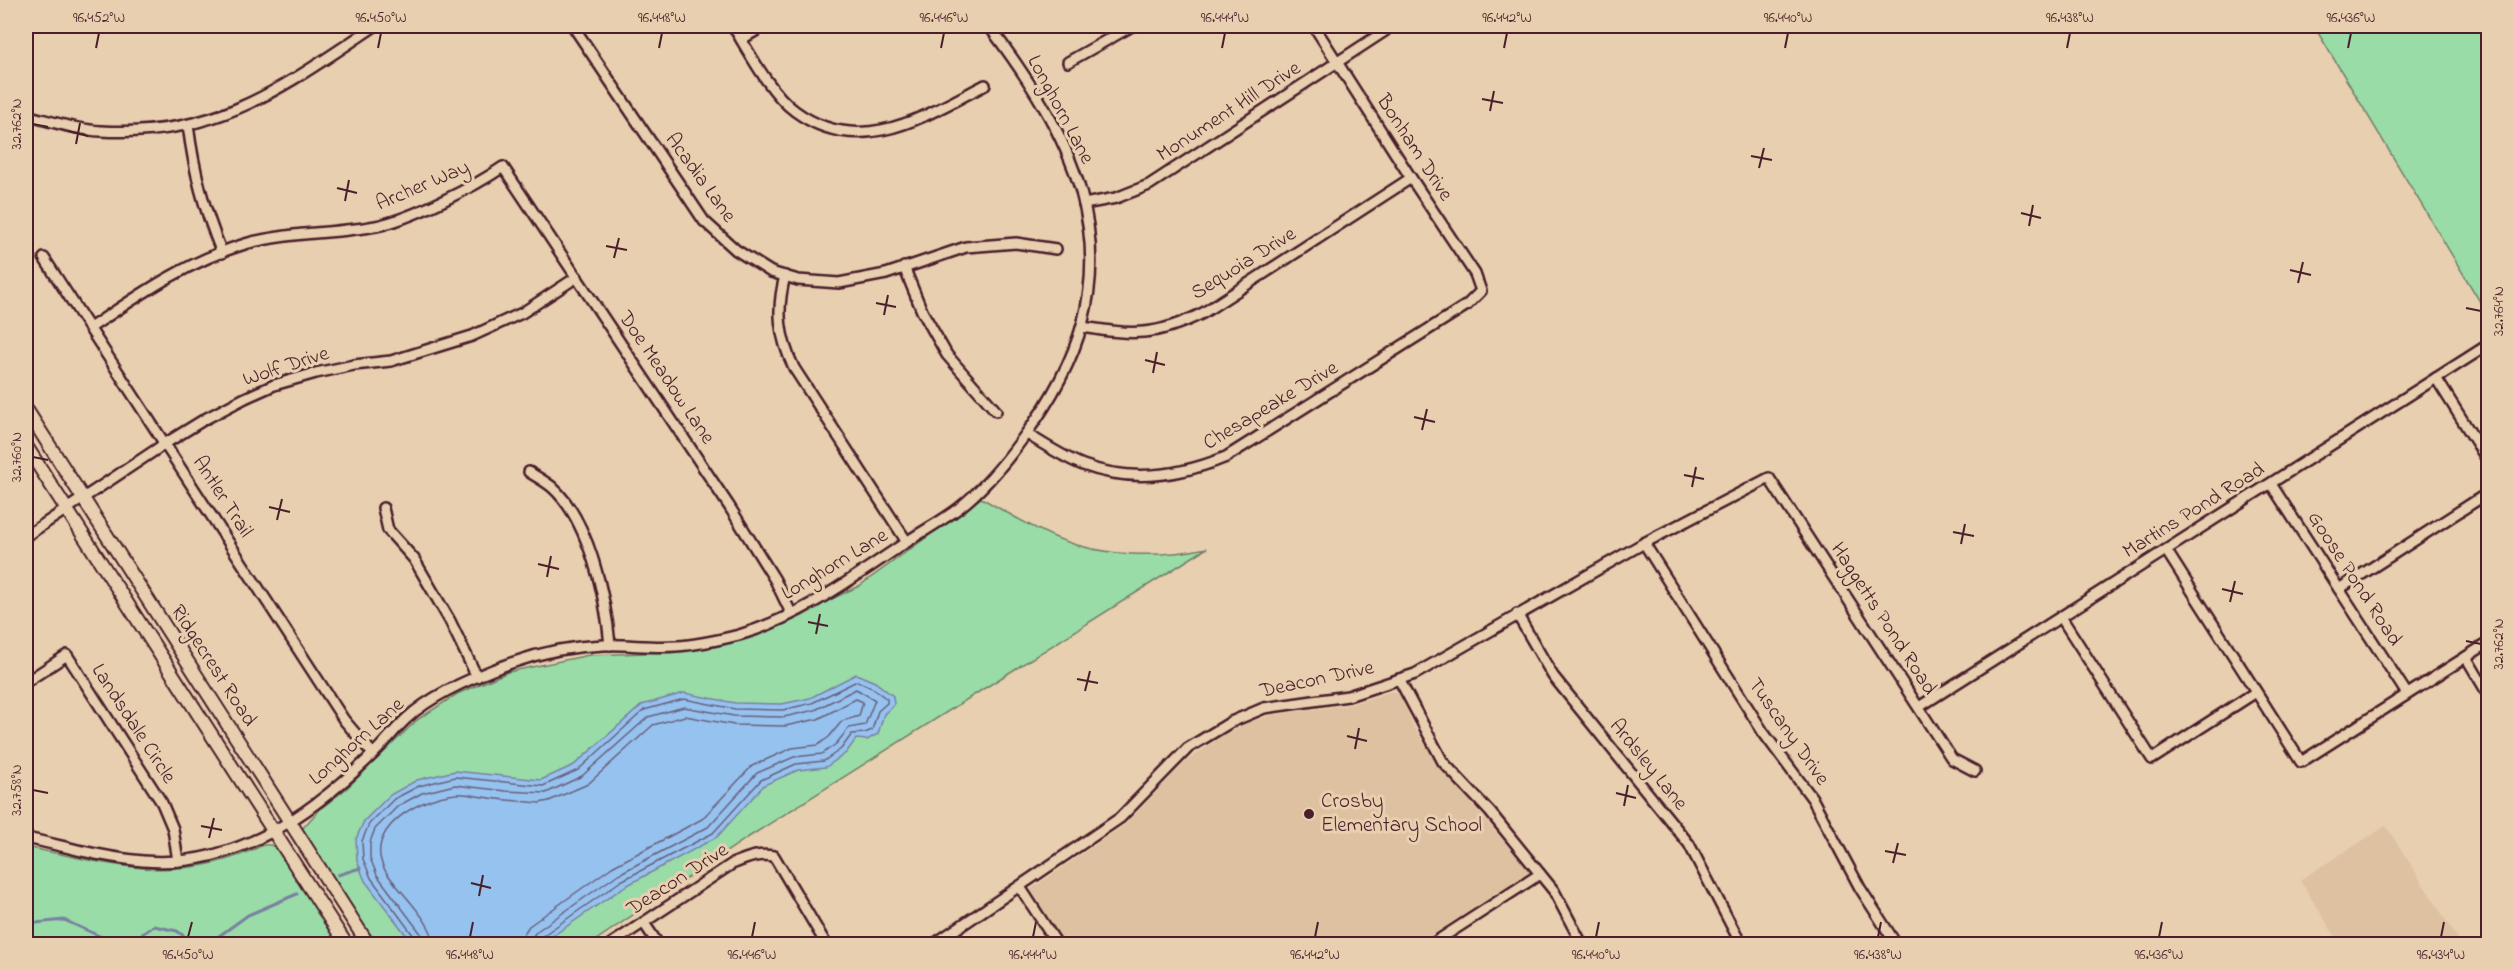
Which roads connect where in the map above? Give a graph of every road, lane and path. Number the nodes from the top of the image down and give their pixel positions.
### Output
1 (375, 26) edge
2 (573, 26) edge
3 (733, 26) edge
4 (764, 26) edge
5 (989, 26) edge
6 (1132, 26) edge
7 (1314, 26) edge
8 (1385, 31) dead end
9 (742, 39) junction
10 (1068, 62) dead end
11 (1339, 63) junction
12 (985, 85) dead end
13 (26, 115) edge
14 (188, 125) junction
15 (503, 167) joint
16 (1411, 178) junction
17 (1084, 204) junction
18 (1056, 249) dead end
19 (222, 253) junction
20 (44, 258) dead end
21 (904, 267) junction
22 (785, 276) junction
23 (577, 277) junction
24 (1481, 291) joint
25 (1082, 327) junction
26 (90, 328) junction
27 (2488, 345) edge
28 (2436, 378) junction
29 (26, 409) edge
30 (996, 411) dead end
31 (1027, 434) junction
32 (166, 443) junction
33 (26, 446) edge
34 (2488, 461) edge
35 (530, 472) dead end
36 (1770, 478) joint
37 (2271, 483) junction
38 (2488, 493) edge
39 (83, 499) junction
40 (383, 508) dead end
41 (66, 510) junction
42 (26, 536) edge
43 (907, 542) junction
44 (1644, 543) junction
45 (2166, 550) junction
46 (2339, 589) junction
47 (791, 613) junction
48 (1517, 614) junction
49 (2061, 617) junction
50 (2488, 643) edge
51 (610, 645) junction
52 (2466, 657) junction
53 (477, 677) junction
54 (1400, 679) junction
55 (26, 682) edge
56 (2256, 692) junction
57 (2407, 694) junction
58 (2488, 694) edge
59 (1919, 708) junction
60 (373, 754) junction
61 (1975, 771) dead end
62 (289, 823) junction
63 (273, 832) junction
64 (26, 838) edge
65 (178, 861) junction
66 (1540, 874) junction
67 (1020, 887) junction
68 (644, 923) junction
69 (346, 945) edge
70 (368, 945) edge
71 (611, 945) edge
72 (658, 945) edge
73 (826, 945) edge
74 (934, 945) edge
75 (1058, 945) edge
76 (1432, 945) edge
77 (1582, 945) edge
78 (1741, 945) edge
79 (1896, 945) edge

1 - 14 street
2 - 22 street, Acadia Lane
3 - 9 street
4 - 9 street
5 - 17 street, Longhorn Lane
6 - 10 street
7 - 11 street, Bonham Drive
8 - 11 street, Monument Hill Drive
9 - 12 street
11 - 16 street, Bonham Drive
11 - 17 street, Monument Hill Drive
13 - 14 street
14 - 19 street
15 - 19 street, Archer Way
15 - 23 street, Doe Meadow Lane
16 - 24 street, Bonham Drive
16 - 25 street, Sequoia Drive
17 - 25 street, Longhorn Lane
18 - 21 street, Acadia Lane
19 - 26 street, Archer Way
20 - 26 street, Antler Trail
21 - 22 street, Acadia Lane
21 - 30 street
22 - 43 street
23 - 32 street, Wolf Drive
23 - 47 street, Doe Meadow Lane
24 - 31 street, Chesapeake Drive
25 - 31 street, Longhorn Lane
26 - 32 street, Antler Trail
27 - 28 street, Martins Pond Road
28 - 34 street
28 - 37 street, Martins Pond Road
29 - 39 main road, Ridgecrest Road
31 - 43 street, Longhorn Lane
32 - 39 street, Wolf Drive
32 - 60 street, Antler Trail
33 - 41 main road, Ridgecrest Road
35 - 51 street
36 - 44 street, Deacon Drive
36 - 59 street, Haggetts Pond Road
37 - 45 street, Martins Pond Road
37 - 46 street, Goose Pond Road
38 - 46 street
39 - 41 street, Wolf Drive
39 - 62 main road, Ridgecrest Road
40 - 53 street
41 - 42 street, Wolf Drive
41 - 63 main road, Ridgecrest Road
43 - 47 street, Longhorn Lane
44 - 48 street, Deacon Drive
44 - 79 street, Tuscany Drive
45 - 49 street, Martins Pond Road
45 - 56 street
46 - 57 street, Goose Pond Road
47 - 51 street, Longhorn Lane
48 - 54 street, Deacon Drive
48 - 78 street, Ardsley Lane
49 - 56 street
49 - 59 street, Martins Pond Road
50 - 52 street
51 - 53 street, Longhorn Lane
52 - 57 street
52 - 58 street
53 - 60 street, Longhorn Lane
54 - 66 street
54 - 67 street, Deacon Drive
55 - 65 street, Landsdale Circle
56 - 57 street
59 - 61 street, Haggetts Pond Road
60 - 62 street, Longhorn Lane
62 - 63 street, Longhorn Lane
62 - 70 main road, Ridgecrest Road
63 - 65 street, Longhorn Lane
63 - 69 main road, Ridgecrest Road
64 - 65 street, Longhorn Lane
66 - 76 street
66 - 77 street
67 - 74 street, Deacon Drive
67 - 75 street
68 - 71 street, Deacon Drive
68 - 72 street
68 - 73 street, Deacon Drive

